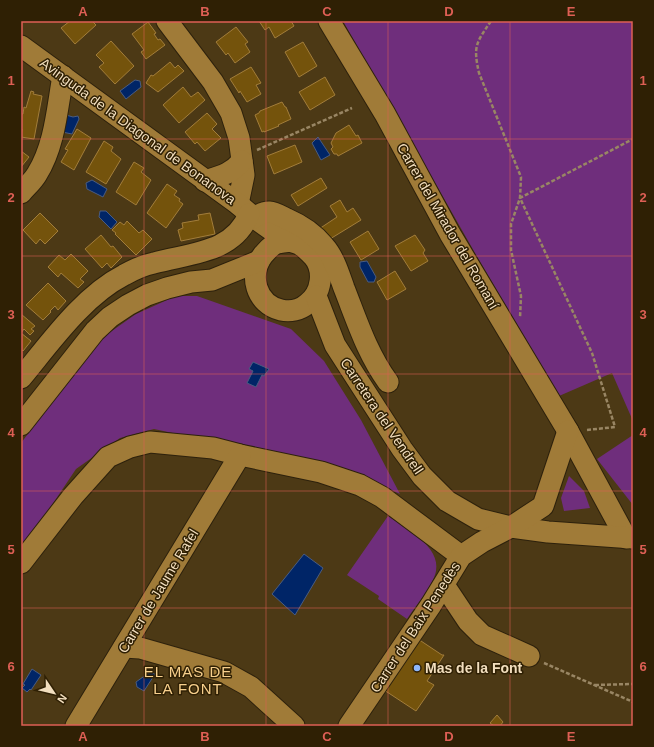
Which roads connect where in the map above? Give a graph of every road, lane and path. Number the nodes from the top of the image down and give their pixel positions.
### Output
1 (167, 21) edge
2 (330, 21) edge
3 (491, 21) edge
4 (21, 46) edge
5 (63, 76) junction
6 (352, 108) dead end
7 (633, 139) edge
8 (249, 156) junction
9 (205, 181) junction
10 (21, 192) edge
11 (520, 198) junction
12 (247, 212) junction
13 (289, 242) junction
14 (262, 257) junction
15 (212, 280) junction
16 (256, 288) junction
17 (316, 296) junction
18 (295, 310) junction
19 (520, 318) dead end
20 (335, 346) junction
21 (21, 378) edge
22 (388, 382) dead end
23 (21, 425) edge
24 (568, 431) junction
25 (240, 455) junction
26 (511, 527) junction
27 (630, 538) edge
28 (461, 556) junction
29 (21, 563) edge
30 (444, 584) junction
31 (124, 647) junction
32 (529, 656) joint
33 (633, 684) edge
34 (592, 685) junction
35 (633, 702) edge
36 (76, 726) edge
37 (294, 726) edge
38 (349, 726) edge

1 - 8 street
2 - 24 street, Carrer del Mirador del Romaní
3 - 11 path
4 - 5 street, Avinguda de la Diagonal de Bonanova
5 - 9 street, Avinguda de la Diagonal de Bonanova
5 - 10 street
6 - 8 path
7 - 11 path
8 - 9 street
8 - 12 street
9 - 12 street, Avinguda de la Diagonal de Bonanova
11 - 19 path
11 - 24 path
12 - 13 street, Avinguda de la Diagonal de Bonanova
12 - 14 street
12 - 21 street
12 - 22 street
13 - 14 street
13 - 17 street
14 - 15 street
14 - 16 street
15 - 16 street
15 - 23 street
16 - 18 street
17 - 18 street
17 - 20 street, Carretera del Vendrell
18 - 20 street, Carretera del Vendrell
20 - 26 street, Carretera del Vendrell
24 - 26 street, Carrer del Baix Penedès
24 - 27 street, Carrer del Mirador del Romaní
25 - 28 street
25 - 29 street
25 - 31 street, Carrer de Jaume Rafel
26 - 27 street, Carretera del Vendrell
26 - 28 street, Carrer del Baix Penedès
28 - 30 street, Carrer del Baix Penedès
30 - 32 street
30 - 38 street, Carrer del Baix Penedès
31 - 36 street, Carrer de Jaume Rafel
31 - 37 street
32 - 34 path
33 - 34 path
34 - 35 path

